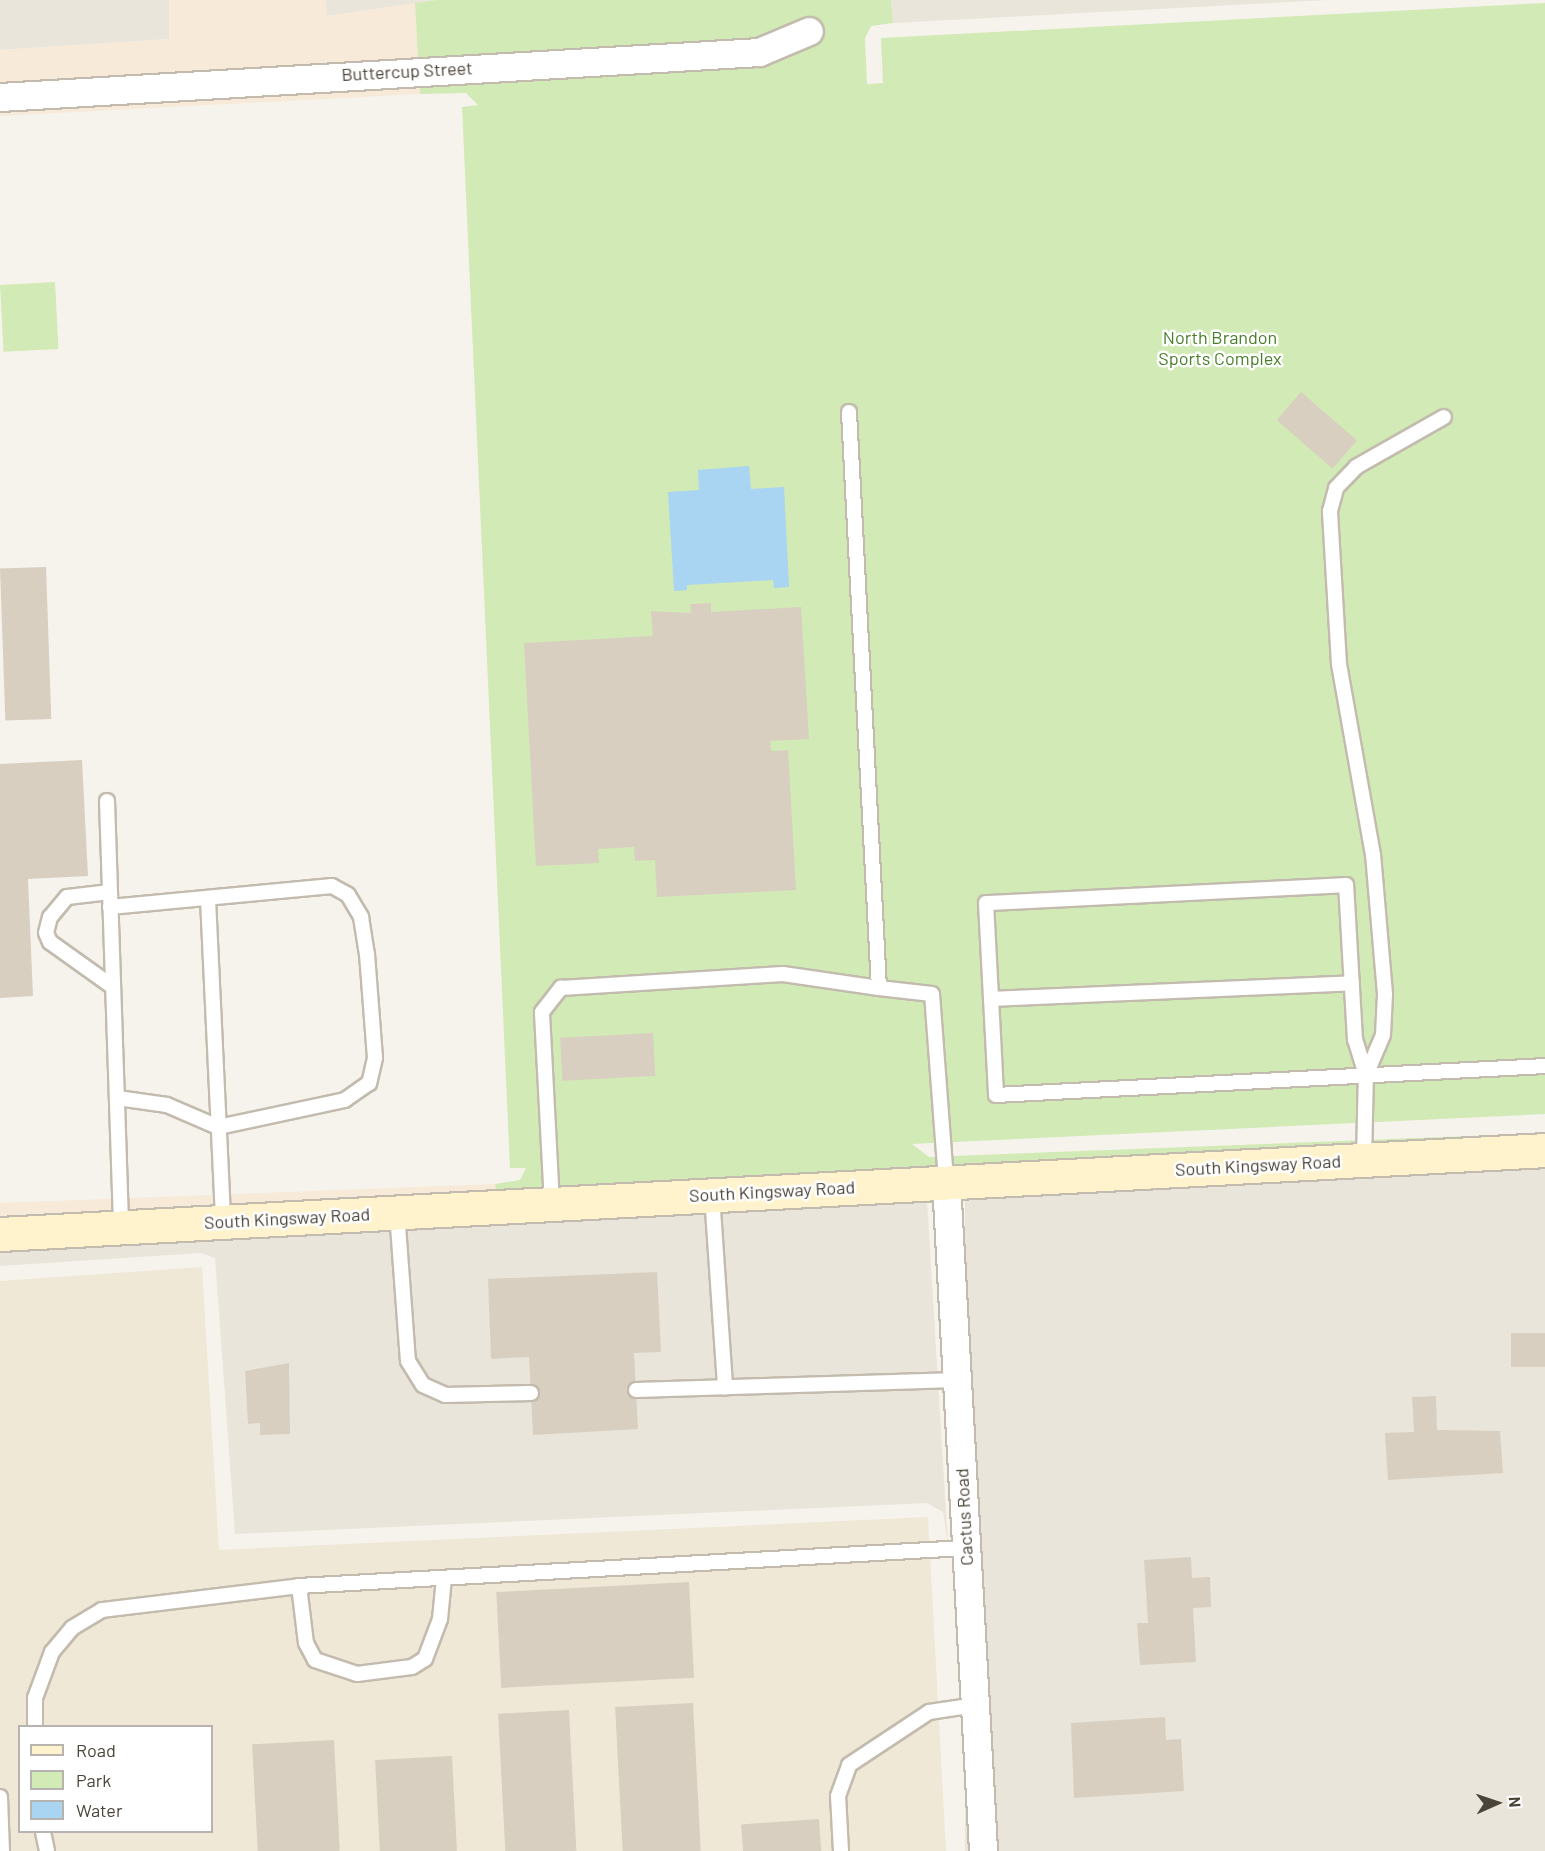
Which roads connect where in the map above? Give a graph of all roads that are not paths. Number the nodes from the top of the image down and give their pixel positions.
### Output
1 (809, 31) dead end
2 (0, 97) edge
3 (849, 412) dead end
4 (1444, 417) dead end
5 (106, 801) dead end
6 (110, 892) junction
7 (208, 899) junction
8 (111, 907) junction
9 (1352, 983) junction
10 (113, 987) junction
11 (879, 988) junction
12 (991, 999) junction
13 (1545, 1066) edge
14 (1366, 1075) junction
15 (117, 1098) junction
16 (218, 1126) junction
17 (1545, 1150) edge
18 (1364, 1160) junction
19 (946, 1182) junction
20 (712, 1195) junction
21 (552, 1204) junction
22 (397, 1212) junction
23 (223, 1222) junction
24 (121, 1228) junction
25 (0, 1234) edge
26 (957, 1380) junction
27 (725, 1388) junction
28 (636, 1390) dead end
29 (531, 1393) dead end
30 (965, 1548) junction
31 (444, 1578) junction
32 (300, 1586) junction
33 (976, 1705) junction
34 (34, 1725) edge
35 (0, 1797) edge
36 (42, 1833) edge
37 (2, 1851) edge
38 (46, 1851) edge
39 (841, 1851) edge
40 (983, 1851) edge

1 - 2 street, Buttercup Street
3 - 11 lane
4 - 14 lane
5 - 6 lane
6 - 8 lane
6 - 10 lane
7 - 8 lane
7 - 16 lane
7 - 16 lane
8 - 10 lane
9 - 12 lane
9 - 12 lane
9 - 14 lane
10 - 15 lane
11 - 19 lane
11 - 21 lane
12 - 14 lane
13 - 14 lane
14 - 18 lane
15 - 16 lane
15 - 24 lane
16 - 23 lane
17 - 18 street, South Kingsway Road
18 - 19 street, South Kingsway Road
19 - 20 street, South Kingsway Road
19 - 26 street, Cactus Road
20 - 21 street, South Kingsway Road
20 - 27 lane
21 - 22 street, South Kingsway Road
22 - 23 street, South Kingsway Road
22 - 29 lane
23 - 24 street, South Kingsway Road
24 - 25 street, South Kingsway Road
26 - 27 lane
26 - 30 street, Cactus Road
27 - 28 lane
30 - 31 lane
30 - 33 street, Cactus Road
31 - 32 lane
31 - 32 lane
32 - 34 lane
33 - 39 lane
33 - 40 street, Cactus Road
35 - 37 lane
36 - 38 lane

